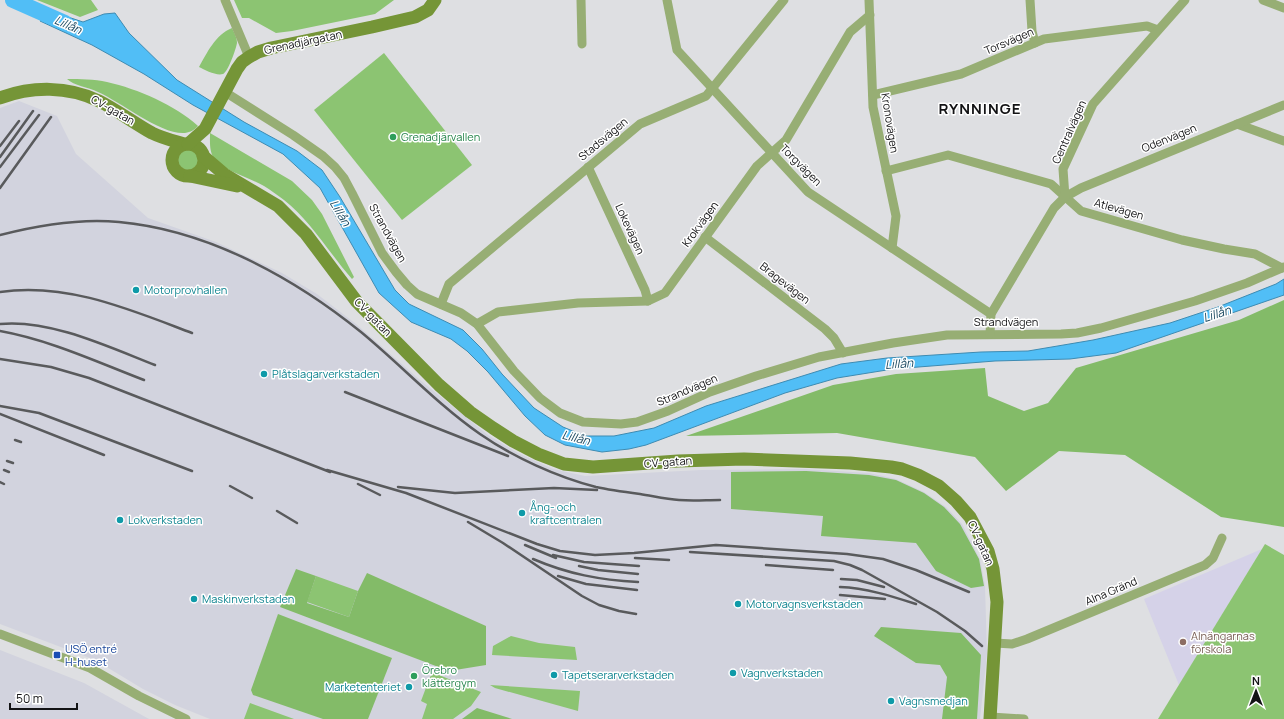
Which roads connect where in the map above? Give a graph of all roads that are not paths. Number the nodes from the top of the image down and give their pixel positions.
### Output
1 (225, 0) edge
2 (436, 0) edge
3 (582, 0) edge
4 (666, 0) edge
5 (784, 0) edge
6 (869, 0) edge
7 (1030, 0) edge
8 (1185, 0) edge
9 (1266, 1) edge
10 (1284, 8) edge
11 (870, 16) junction
12 (1158, 30) junction
13 (1035, 43) junction
14 (582, 44) dead end
15 (249, 57) junction
16 (712, 89) junction
17 (873, 95) junction
18 (222, 97) junction
19 (0, 98) edge
20 (1284, 105) edge
21 (1237, 124) junction
22 (205, 129) junction
23 (154, 134) junction
24 (1284, 141) edge
25 (186, 144) junction
26 (772, 153) junction
27 (203, 155) junction
28 (171, 160) junction
29 (588, 167) junction
30 (886, 171) junction
31 (190, 176) junction
32 (250, 189) junction
33 (1065, 197) junction
34 (705, 237) junction
35 (892, 248) junction
36 (1283, 268) edge
37 (648, 301) junction
38 (441, 304) junction
39 (991, 314) junction
40 (477, 324) junction
41 (990, 334) junction
42 (843, 353) junction
43 (1222, 538) dead end
44 (0, 634) edge
45 (995, 643) junction
46 (990, 718) edge
47 (186, 719) edge
48 (1024, 719) edge

1 - 15 street
2 - 15 street, Grenadjärgatan
3 - 14 street
4 - 16 street, Torgvägen
5 - 16 street, Stadsvägen
6 - 11 street, Kronovägen
7 - 13 street
8 - 12 street, Centralvägen
9 - 10 street
11 - 17 street, Kronovägen
11 - 26 street, Krokvägen
12 - 13 street, Torsvägen
12 - 33 street, Centralvägen
13 - 17 street, Torsvägen
15 - 18 street, Grenadjärgatan
16 - 26 street, Torgvägen
16 - 29 street, Stadsvägen
17 - 30 street, Kronovägen
18 - 22 street, Grenadjärgatan
18 - 38 street, Strandvägen
19 - 23 street, CV-gatan
20 - 21 street, Odenvägen
21 - 24 street
21 - 33 street, Odenvägen
22 - 25 street, Grenadjärgatan
22 - 27 street, Grenadjärgatan
23 - 25 street, CV-gatan
23 - 28 street, CV-gatan
25 - 27 street
25 - 28 street
26 - 34 street, Krokvägen
26 - 35 street, Torgvägen
27 - 31 street
27 - 32 street, CV-gatan
28 - 31 street
29 - 37 street, Lokevägen
29 - 38 street, Stadsvägen
30 - 33 street, Atlevägen
30 - 35 street, Kronovägen
31 - 32 street, CV-gatan
32 - 45 street, CV-gatan
33 - 36 street, Atlevägen
33 - 39 street
34 - 37 street, Krokvägen
34 - 42 street, Bragevägen
35 - 39 street, Torgvägen
36 - 41 street, Strandvägen
37 - 40 street, Krokvägen
38 - 40 street, Strandvägen
39 - 41 street
40 - 42 street, Strandvägen
41 - 42 street, Strandvägen
43 - 45 street, Alna Gränd
44 - 47 street
45 - 46 street, CV-gatan
46 - 48 street

